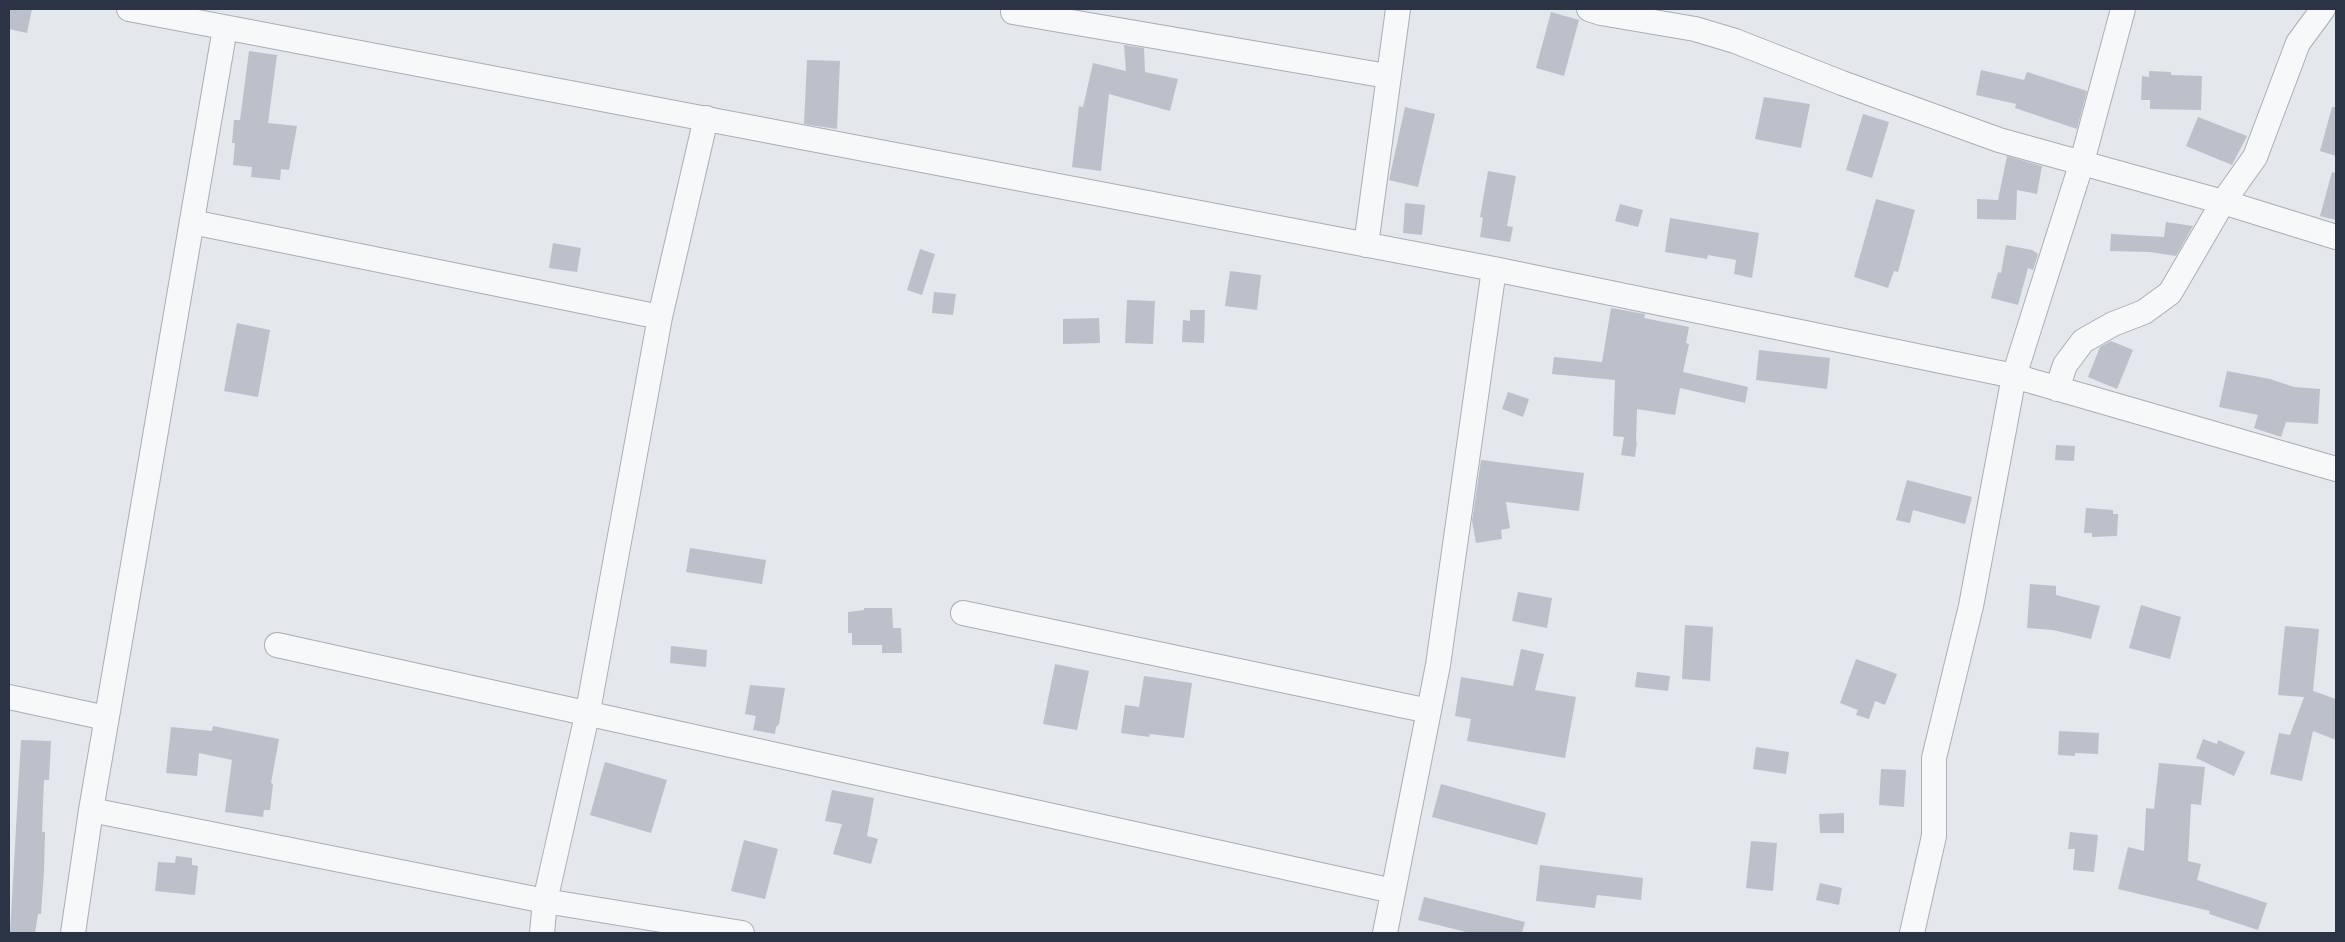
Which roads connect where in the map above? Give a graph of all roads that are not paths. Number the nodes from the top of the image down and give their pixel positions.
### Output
1 (129, 9) edge
2 (1398, 9) edge
3 (1589, 9) edge
4 (2123, 9) edge
5 (2324, 9) edge
6 (1013, 12) dead end
7 (220, 21) edge
8 (1387, 76) junction
9 (706, 118) junction
10 (2082, 162) junction
11 (2223, 202) junction
12 (192, 222) junction
13 (2336, 237) edge
14 (1366, 245) junction
15 (1494, 269) junction
16 (660, 316) junction
17 (2014, 376) junction
18 (2057, 388) junction
19 (2336, 468) edge
20 (962, 613) dead end
21 (277, 645) dead end
22 (9, 697) edge
23 (588, 711) junction
24 (1429, 711) junction
25 (106, 718) junction
26 (91, 810) junction
27 (1394, 891) junction
28 (544, 901) junction
29 (73, 933) edge
30 (542, 933) edge
31 (742, 933) edge
32 (1385, 933) edge
33 (1912, 933) edge

1 - 7 street
2 - 8 street
3 - 10 street
4 - 10 street
5 - 11 street
6 - 8 street
7 - 9 street
7 - 12 street
8 - 14 street
9 - 14 street
9 - 16 street
10 - 11 street
10 - 17 street
11 - 13 street
11 - 18 street
12 - 16 street
12 - 25 street
14 - 15 street
15 - 17 street
15 - 24 street
16 - 23 street
17 - 18 street
17 - 33 street
18 - 19 street
20 - 24 street
21 - 23 street
22 - 25 street
23 - 27 street
23 - 28 street
24 - 27 street
25 - 26 street
26 - 28 street
26 - 29 street
27 - 32 street
28 - 30 street
28 - 31 street

